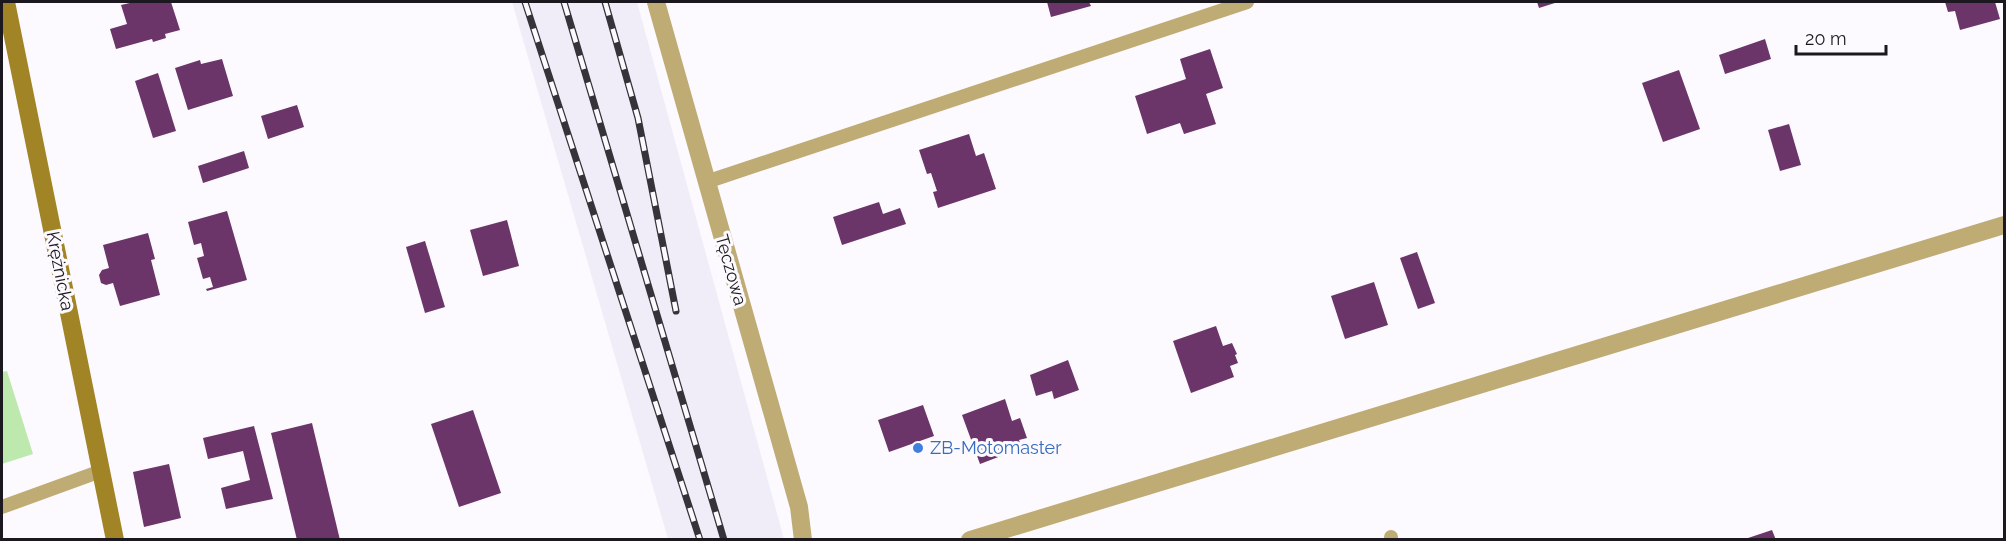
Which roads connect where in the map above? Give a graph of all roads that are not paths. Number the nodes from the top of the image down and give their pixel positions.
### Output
1 (6, 2) edge
2 (656, 2) edge
3 (1247, 2) edge
4 (706, 182) junction
5 (2004, 225) edge
6 (101, 471) junction
7 (2, 507) edge
8 (115, 540) edge
9 (803, 540) edge
10 (970, 540) edge

1 - 6 street, Krężnicka
2 - 4 street, Tęczowa
3 - 4 lane
4 - 9 street, Tęczowa
5 - 10 street
6 - 7 lane
6 - 8 street, Krężnicka

